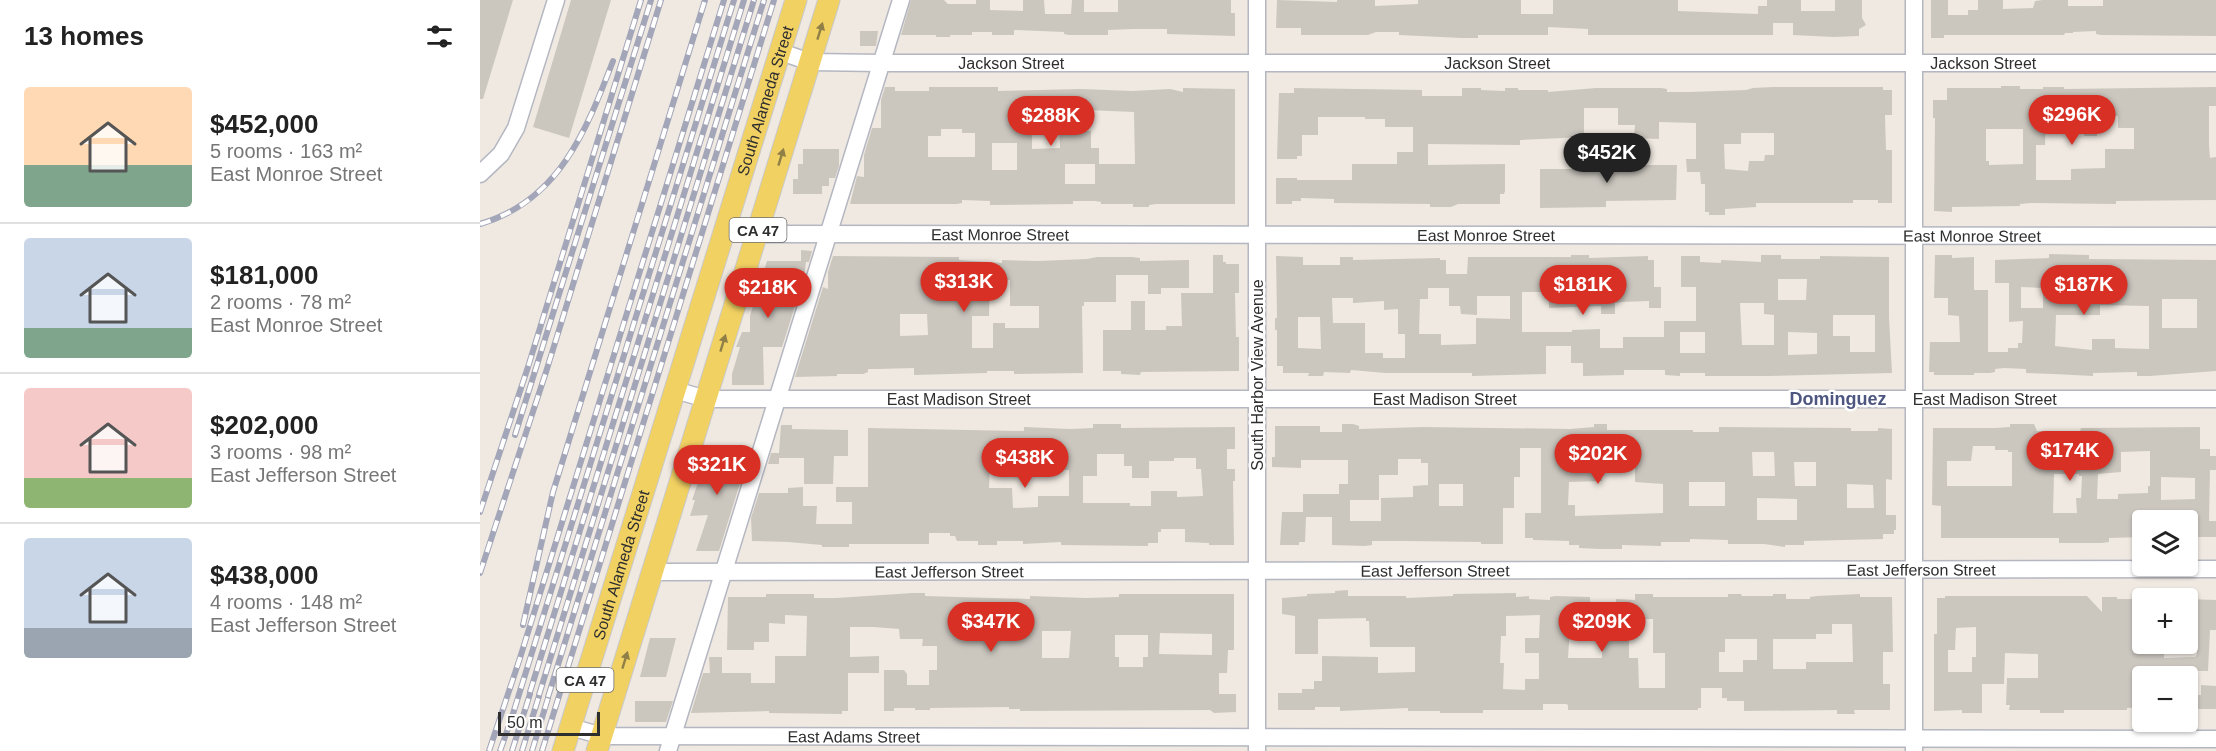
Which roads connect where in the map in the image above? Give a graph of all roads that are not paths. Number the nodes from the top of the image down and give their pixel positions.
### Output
1 (556, 0) edge
2 (796, 0) edge
3 (829, 0) edge
4 (901, 0) edge
5 (1257, 0) edge
6 (1914, 0) edge
7 (781, 52) junction
8 (810, 62) junction
9 (881, 63) junction
10 (1257, 63) junction
11 (1914, 63) junction
12 (2216, 63) edge
13 (480, 174) edge
14 (757, 234) junction
15 (828, 235) junction
16 (1256, 235) junction
17 (1914, 236) junction
18 (2216, 236) edge
19 (675, 390) junction
20 (706, 399) junction
21 (777, 399) junction
22 (1257, 399) junction
23 (1914, 399) junction
24 (2216, 399) edge
25 (1914, 569) junction
26 (2216, 569) edge
27 (1257, 571) junction
28 (652, 572) junction
29 (724, 572) junction
30 (571, 727) junction
31 (2216, 740) edge
32 (599, 743) edge
33 (671, 743) edge
34 (1257, 744) edge
35 (1856, 745) edge
36 (1914, 745) edge
37 (563, 751) edge

1 - 13 street
2 - 7 main road, South Alameda Street / CA 47
8 -> 3 main road, South Alameda Street / CA 47
4 - 9 street
5 - 10 street, South Harbor View Avenue
6 - 11 street
7 - 8 street, Jackson Street
7 - 19 main road, South Alameda Street / CA 47
8 - 9 street, Jackson Street
14 -> 8 main road, South Alameda Street / CA 47
9 - 10 street, Jackson Street
9 - 15 street
10 - 11 street, Jackson Street
10 - 16 street, South Harbor View Avenue
11 - 12 street, Jackson Street
11 - 17 street
14 - 15 street, East Monroe Street
20 -> 14 main road, South Alameda Street / CA 47
15 - 16 street, East Monroe Street
15 - 21 street
16 - 17 street, East Monroe Street
16 - 22 street, South Harbor View Avenue
17 - 18 street, East Monroe Street
17 - 23 street
19 - 20 street, East Madison Street
19 - 30 main road, South Alameda Street / CA 47
20 - 21 street, East Madison Street
20 - 28 main road, South Alameda Street / CA 47
21 - 22 street, East Madison Street
21 - 29 street
22 - 23 street, East Madison Street
22 - 27 street, South Harbor View Avenue
23 - 24 street, East Madison Street
23 - 25 street
25 - 26 street, East Jefferson Street
25 - 27 street, East Jefferson Street
25 - 36 street
27 - 29 street, East Jefferson Street
27 - 34 street, South Harbor View Avenue
28 - 29 street, East Jefferson Street
32 -> 28 main road, South Alameda Street / CA 47
29 - 33 street
30 - 32 street, East Adams Street
30 - 37 main road, South Alameda Street / CA 47
31 - 36 street, East Adams Street
32 - 33 street, East Adams Street
33 - 34 street, East Adams Street
34 - 35 street, East Adams Street
35 - 36 street, East Adams Street

